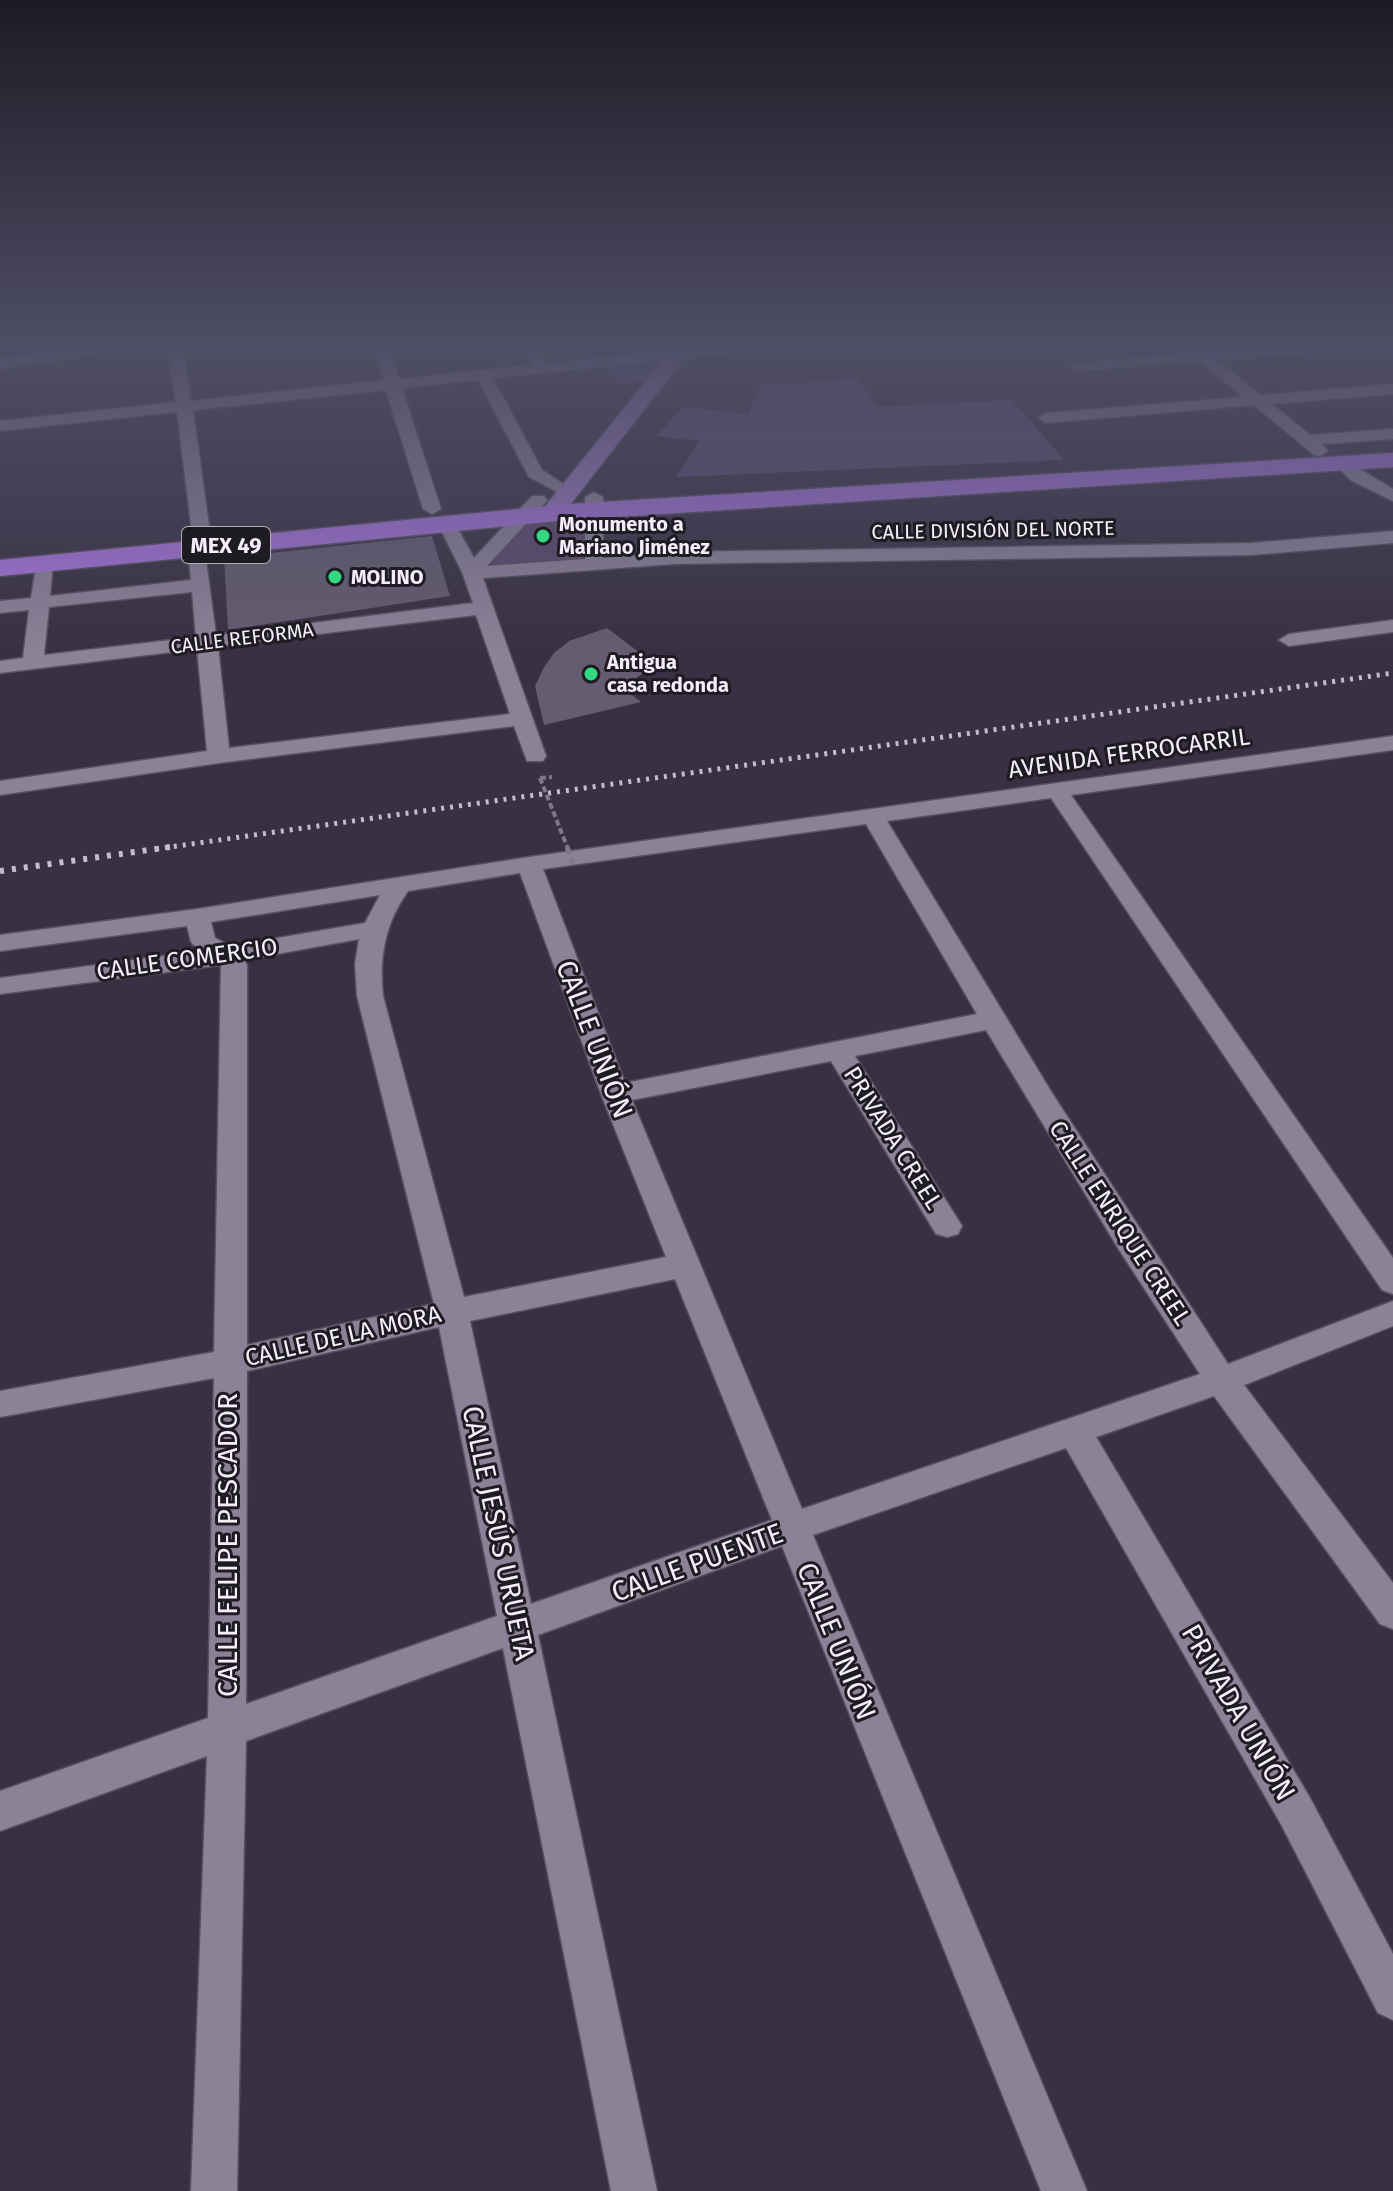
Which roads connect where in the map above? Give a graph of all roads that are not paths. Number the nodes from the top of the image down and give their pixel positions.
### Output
1 (189, 446) edge
2 (415, 446) edge
3 (521, 446) edge
4 (598, 446) edge
5 (1317, 446) edge
6 (1362, 446) edge
7 (1392, 446) edge
8 (1332, 458) junction
9 (1393, 460) edge
10 (1393, 496) edge
11 (548, 504) junction
12 (594, 504) junction
13 (439, 516) junction
14 (1393, 516) edge
15 (1393, 537) edge
16 (199, 541) junction
17 (0, 553) edge
18 (594, 562) junction
19 (44, 564) junction
20 (0, 568) edge
21 (471, 573) junction
22 (200, 585) junction
23 (40, 603) junction
24 (0, 607) edge
25 (483, 608) junction
26 (1393, 626) edge
27 (1289, 640) dead end
28 (206, 642) junction
29 (33, 663) junction
30 (0, 667) edge
31 (521, 719) junction
32 (1393, 743) edge
33 (219, 756) junction
34 (535, 756) dead end
35 (0, 788) edge
36 (1056, 789) junction
37 (873, 816) junction
38 (529, 864) junction
39 (400, 884) junction
40 (197, 917) junction
41 (373, 929) junction
42 (0, 943) edge
43 (227, 955) junction
44 (0, 986) edge
45 (992, 1020) junction
46 (838, 1050) junction
47 (615, 1094) junction
48 (947, 1226) dead end
49 (686, 1265) junction
50 (1393, 1282) edge
51 (452, 1312) junction
52 (1393, 1313) edge
53 (228, 1362) junction
54 (1222, 1380) junction
55 (0, 1404) edge
56 (1075, 1432) junction
57 (791, 1528) junction
58 (1393, 1612) edge
59 (519, 1627) junction
60 (227, 1732) junction
61 (0, 1811) edge
62 (1393, 1998) edge
63 (214, 2191) edge
64 (634, 2191) edge
65 (1064, 2191) edge

1 - 16 street
2 - 13 street
3 - 11 street
4 - 11 main road
5 - 8 street
6 - 8 street
7 - 8 highway, MEX 49
8 - 9 highway, MEX 49
8 - 10 street
8 - 12 highway, MEX 49
8 - 14 street
11 - 12 highway, MEX 49
11 - 13 highway, MEX 49
11 - 21 street
12 - 18 street
13 - 16 highway, MEX 49
13 - 21 street
15 - 18 street, CALLE DIVISIÓN DEL NORTE
16 - 17 highway, MEX 49
16 - 19 highway, MEX 49
16 - 22 street
18 - 21 street
19 - 20 highway, MEX 49
19 - 23 street
21 - 25 street
22 - 23 street
22 - 28 street
23 - 24 street
23 - 29 street
25 - 28 street, CALLE REFORMA
25 - 31 street
26 - 27 street
28 - 29 street, CALLE REFORMA
28 - 33 street
29 - 30 street, CALLE REFORMA
31 - 33 street
31 - 34 street
32 - 36 street, AVENIDA FERROCARRIL
33 - 35 street
36 - 37 street, AVENIDA FERROCARRIL
36 - 50 street
37 - 38 street, AVENIDA FERROCARRIL
37 - 45 street, CALLE ENRIQUE CREEL
38 - 39 street, AVENIDA FERROCARRIL
38 - 47 street, CALLE UNIÓN
39 - 40 street, AVENIDA FERROCARRIL
39 - 41 street, CALLE JESÚS URUETA
40 - 42 street, AVENIDA FERROCARRIL
40 - 43 street
41 - 43 street, CALLE COMERCIO
41 - 51 street, CALLE JESÚS URUETA
43 - 44 street, CALLE COMERCIO
43 - 53 street, CALLE FELIPE PESCADOR
45 - 46 street, PRIVADA CREEL
45 - 54 street, CALLE ENRIQUE CREEL
46 - 47 street, PRIVADA CREEL
46 - 48 street, PRIVADA CREEL
47 - 49 street, CALLE UNIÓN
49 - 51 street, CALLE DE LA MORA
49 - 57 street, CALLE UNIÓN
51 - 53 street, CALLE DE LA MORA
51 - 59 street, CALLE JESÚS URUETA
52 - 54 street, CALLE PUENTE
53 - 55 street, CALLE DE LA MORA
53 - 60 street, CALLE FELIPE PESCADOR
54 - 56 street, CALLE PUENTE
54 - 58 street, CALLE ENRIQUE CREEL
56 - 57 street, CALLE PUENTE
56 - 62 street, PRIVADA UNIÓN
57 - 59 street, CALLE PUENTE
57 - 65 street, CALLE UNIÓN
59 - 60 street, CALLE PUENTE
59 - 64 street, CALLE JESÚS URUETA
60 - 61 street, CALLE PUENTE
60 - 63 street, CALLE FELIPE PESCADOR

